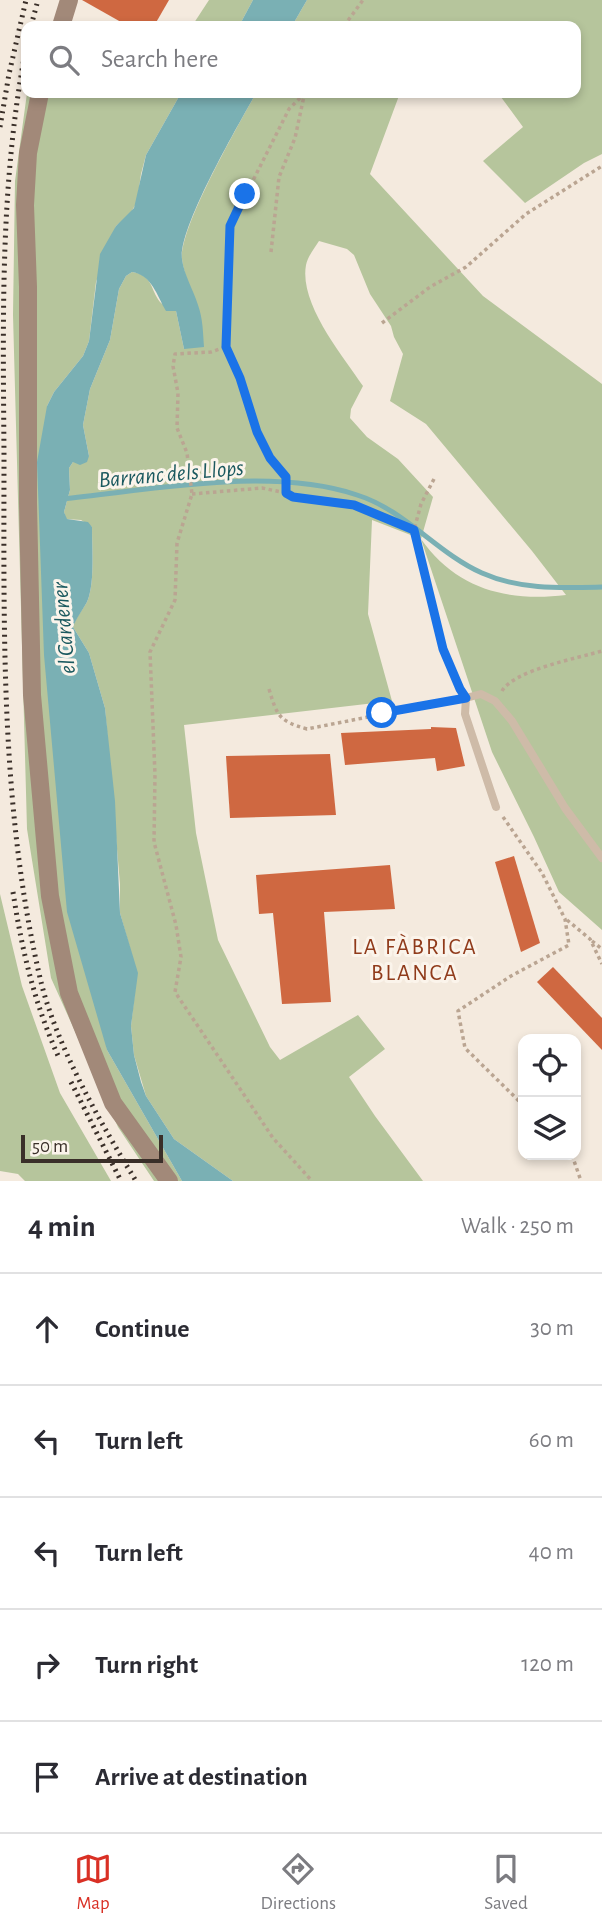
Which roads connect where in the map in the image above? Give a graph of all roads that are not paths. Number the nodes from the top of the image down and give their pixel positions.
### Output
1 (69, 0) edge
2 (63, 21) edge
3 (39, 98) edge
4 (496, 807) road end
5 (602, 858) edge
6 (169, 1181) edge

1 - 2 street
3 - 6 street
4 - 5 lane

